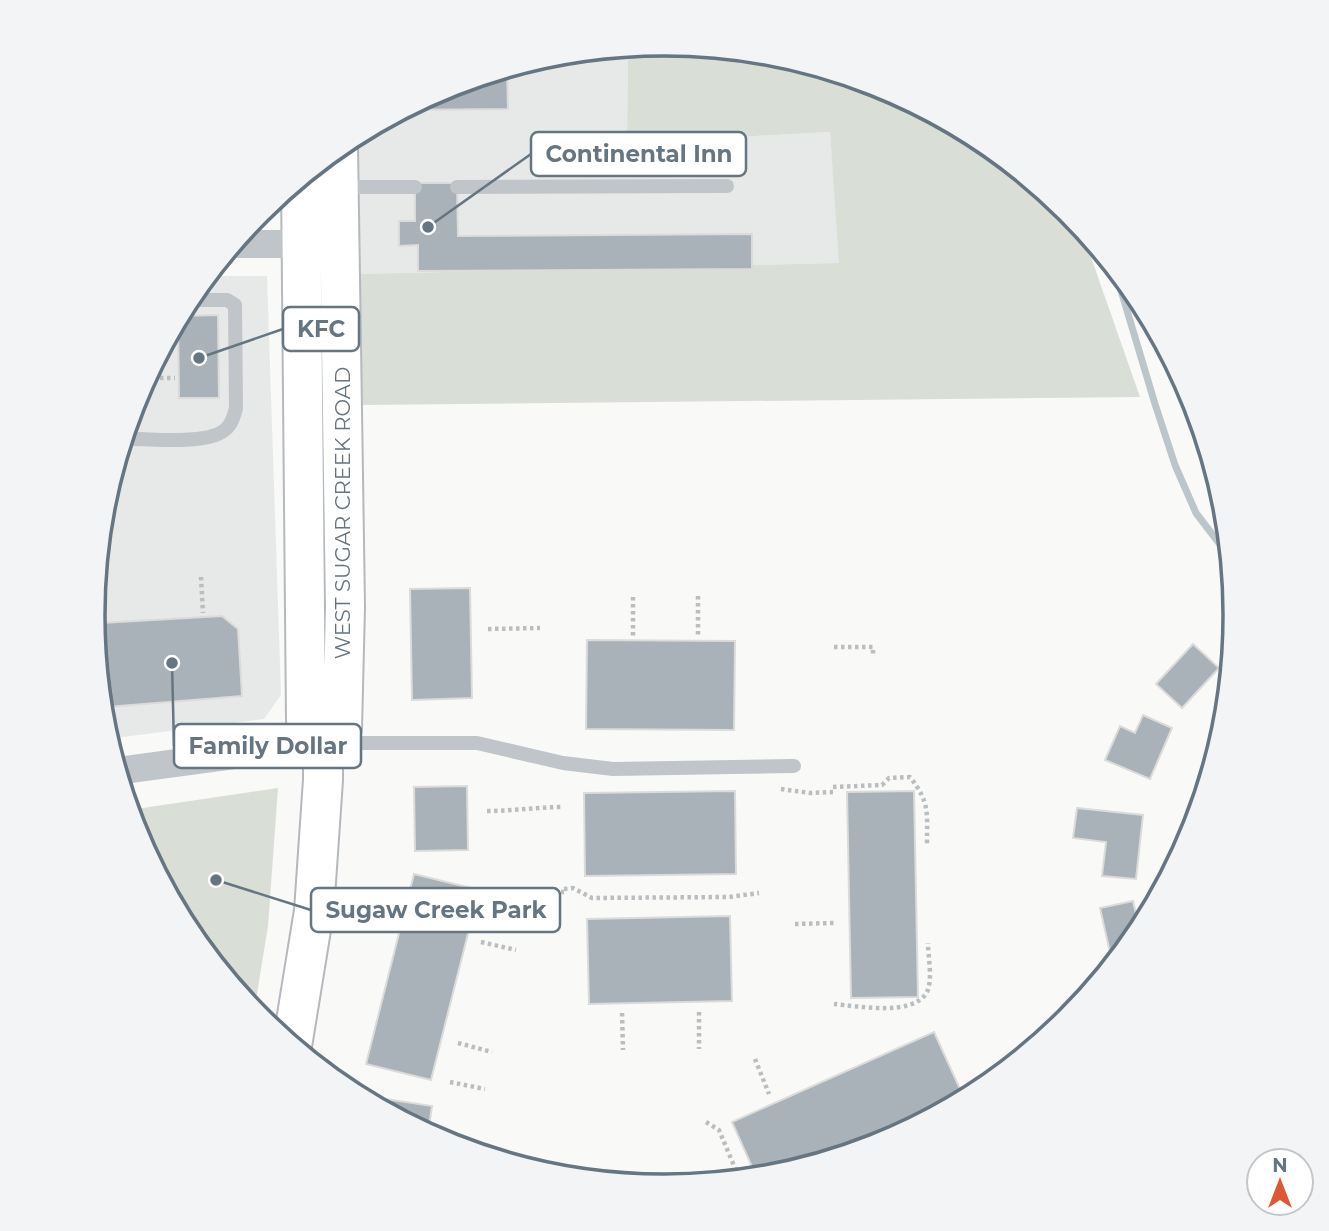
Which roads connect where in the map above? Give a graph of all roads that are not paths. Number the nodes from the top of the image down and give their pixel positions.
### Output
1 (338, 162) edge
2 (727, 186) dead end
3 (338, 187) junction
4 (415, 187) dead end
5 (457, 187) dead end
6 (301, 191) edge
7 (247, 244) edge
8 (300, 244) junction
9 (339, 244) junction
10 (203, 300) edge
11 (135, 439) dead end
12 (323, 744) junction
13 (794, 766) dead end
14 (127, 770) edge
15 (294, 1034) edge

1 - 3 main road, WEST SUGAR CREEK ROAD
2 - 5 lane
3 - 4 lane
3 - 9 main road, WEST SUGAR CREEK ROAD
6 - 8 main road, WEST SUGAR CREEK ROAD
7 - 8 street
8 - 9 street
8 - 12 main road, WEST SUGAR CREEK ROAD
9 - 12 main road, WEST SUGAR CREEK ROAD
10 - 11 lane
12 - 13 lane
12 - 14 street
12 - 15 main road

